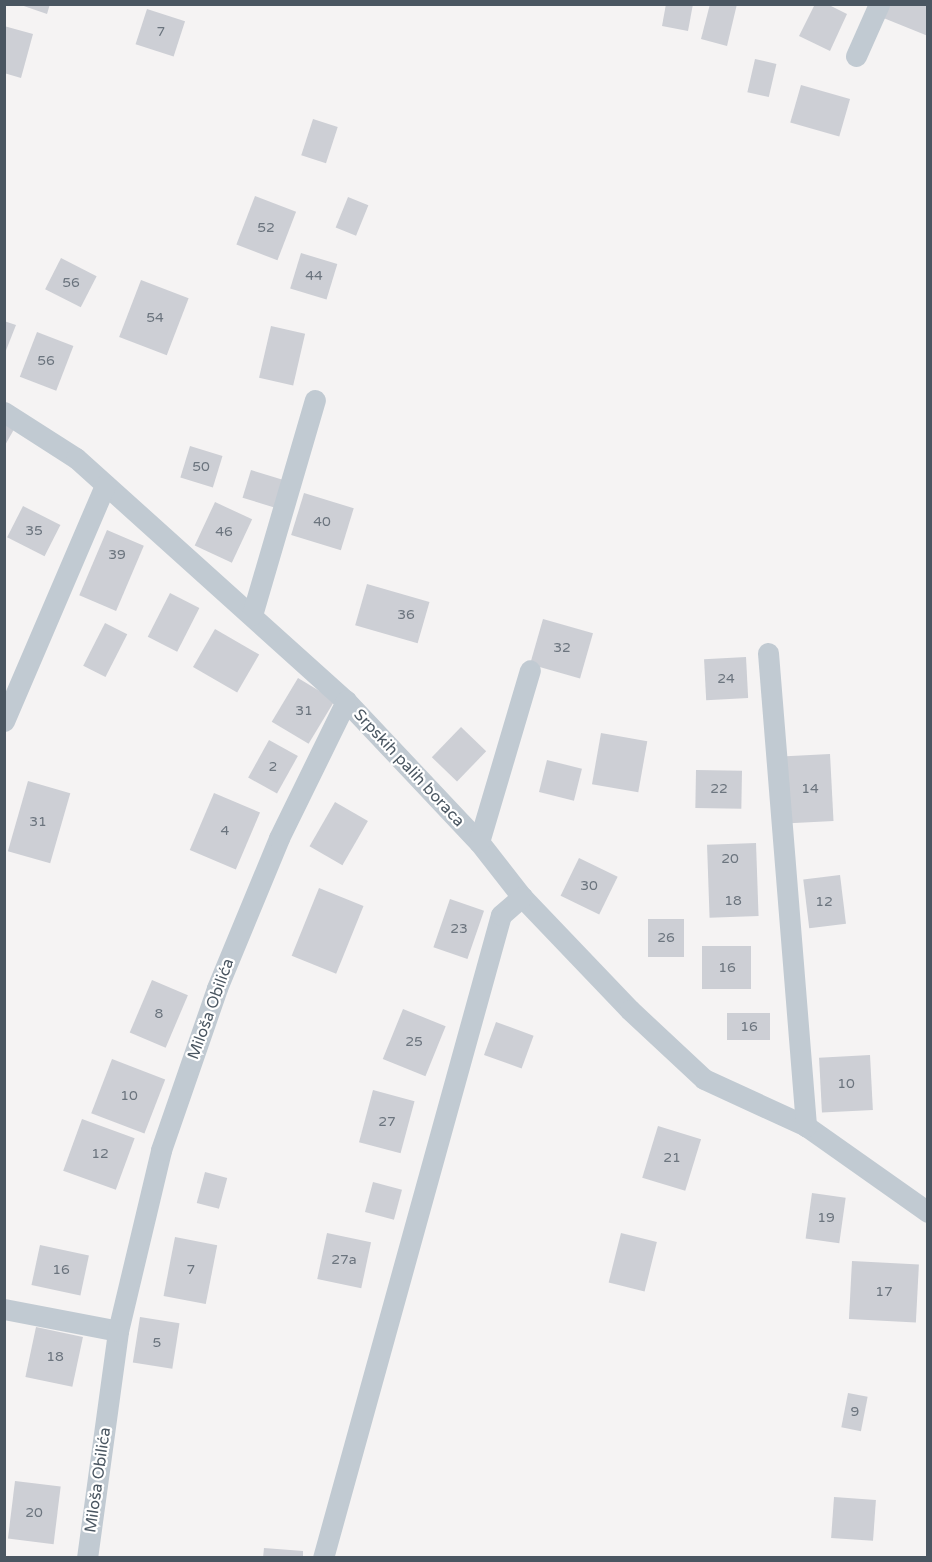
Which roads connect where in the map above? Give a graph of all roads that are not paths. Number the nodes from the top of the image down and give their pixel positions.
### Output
1 (879, 4) edge
2 (856, 56) dead end
3 (315, 400) dead end
4 (4, 412) edge
5 (105, 485) junction
6 (252, 615) junction
7 (768, 653) dead end
8 (530, 670) dead end
9 (346, 701) junction
10 (4, 721) edge
11 (479, 842) junction
12 (522, 897) junction
13 (806, 1126) junction
14 (927, 1212) edge
15 (4, 1309) edge
16 (118, 1331) junction
17 (87, 1557) edge
18 (322, 1557) edge

1 - 2 street
3 - 6 street
4 - 5 street, Srpskih palih boraca
5 - 6 street, Srpskih palih boraca
5 - 10 street
6 - 9 street, Srpskih palih boraca
7 - 13 street
8 - 11 street
9 - 11 street, Srpskih palih boraca
9 - 16 street, Miloša Obilića
11 - 12 street, Srpskih palih boraca
12 - 13 street, Srpskih palih boraca
12 - 18 street
13 - 14 street, Srpskih palih boraca
15 - 16 street
16 - 17 street, Miloša Obilića

